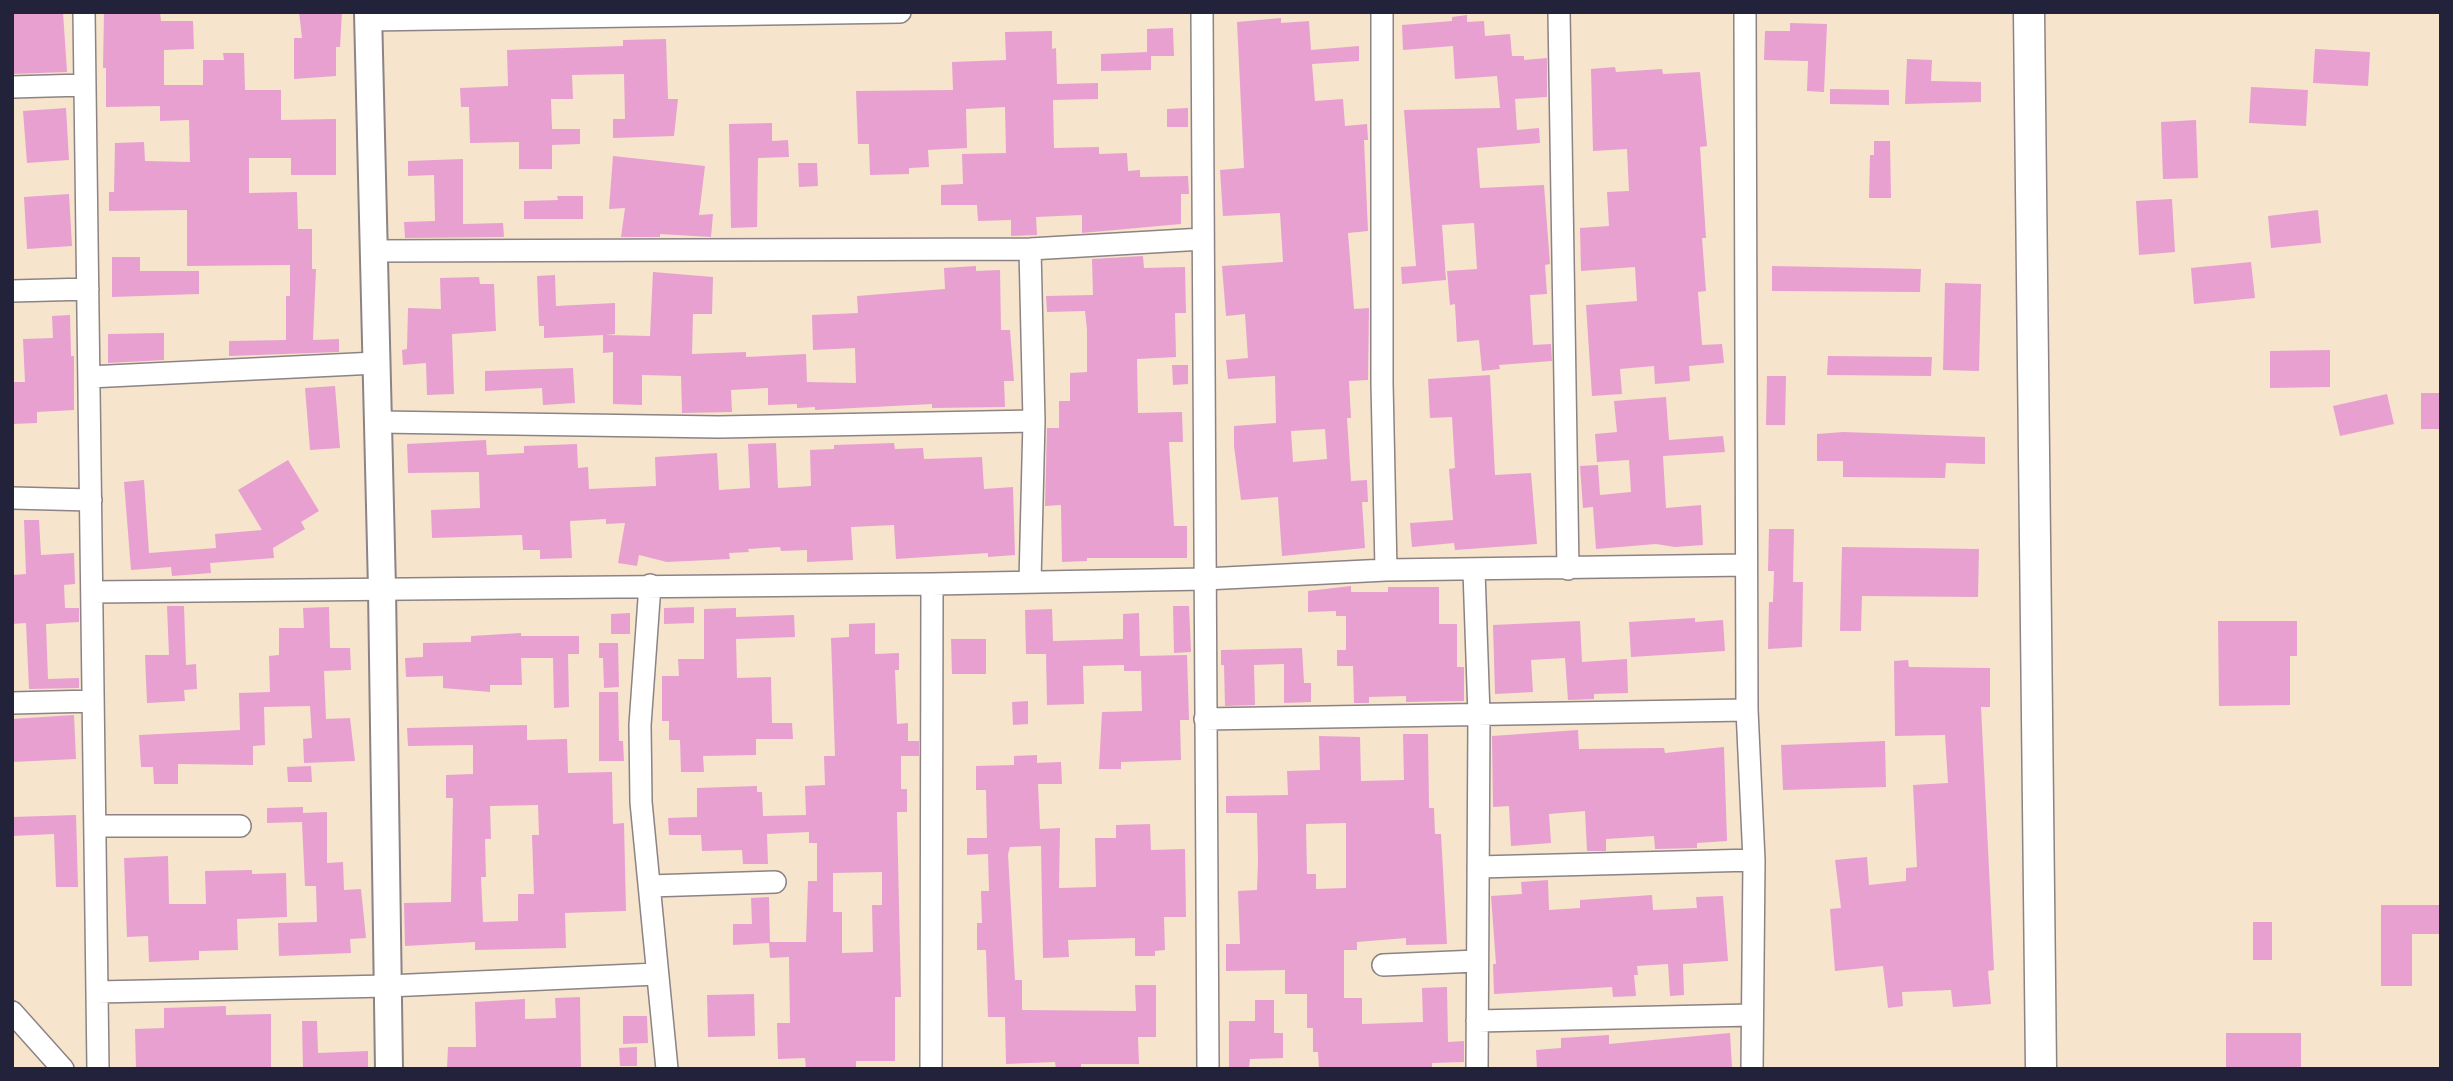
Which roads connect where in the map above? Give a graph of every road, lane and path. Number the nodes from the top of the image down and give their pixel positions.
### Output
1 (84, 12) edge
2 (900, 12) edge
3 (1202, 12) edge
4 (1382, 12) edge
5 (1559, 12) edge
6 (1745, 12) edge
7 (2029, 12) edge
8 (368, 16) edge
9 (85, 85) junction
10 (12, 87) edge
11 (1203, 239) junction
12 (1030, 249) junction
13 (373, 251) junction
14 (88, 289) junction
15 (12, 291) edge
16 (376, 363) junction
17 (89, 377) junction
18 (1034, 421) junction
19 (379, 422) junction
20 (12, 498) edge
21 (91, 500) junction
22 (1746, 565) junction
23 (1567, 569) junction
24 (1387, 570) junction
25 (1474, 571) junction
26 (1205, 579) junction
27 (1030, 581) junction
28 (932, 584) junction
29 (650, 585) junction
30 (382, 589) junction
31 (92, 592) junction
32 (93, 701) junction
33 (12, 703) edge
34 (1747, 710) junction
35 (1479, 715) junction
36 (1205, 719) junction
37 (95, 826) junction
38 (240, 826) dead end
39 (1754, 860) junction
40 (1478, 867) junction
41 (775, 882) dead end
42 (650, 886) junction
43 (1478, 961) junction
44 (1383, 964) dead end
45 (657, 974) junction
46 (388, 986) junction
47 (97, 992) junction
48 (12, 1012) edge
49 (1752, 1014) junction
50 (1477, 1021) junction
51 (64, 1069) edge
52 (98, 1069) edge
53 (389, 1069) edge
54 (667, 1069) edge
55 (931, 1069) edge
56 (1208, 1069) edge
57 (1477, 1069) edge
58 (1752, 1069) edge
59 (2041, 1069) edge

1 - 9 street
2 - 8 street
3 - 11 street
4 - 24 street
5 - 23 street
6 - 22 street
7 - 59 main road
8 - 13 street
9 - 10 street
9 - 14 street
11 - 12 street
11 - 26 street
12 - 13 street
12 - 18 street
13 - 16 street
14 - 15 street
14 - 17 street
16 - 17 street
16 - 19 street
17 - 21 street
18 - 19 street
18 - 27 street
19 - 30 street
20 - 21 street
21 - 31 street
22 - 23 street
22 - 34 street
23 - 25 street
24 - 25 street
24 - 26 street
25 - 35 street
26 - 27 street
26 - 36 street
27 - 28 street
28 - 29 street
28 - 55 street
29 - 30 street
29 - 42 street
30 - 31 street
30 - 46 street
31 - 32 street
32 - 33 street
32 - 37 street
34 - 35 street
34 - 39 street
35 - 36 street
35 - 40 street
36 - 56 street
37 - 38 street
37 - 47 street
39 - 40 street
39 - 49 street
40 - 43 street
41 - 42 street
42 - 45 street
43 - 44 street
43 - 50 street
45 - 46 street
45 - 54 street
46 - 47 street
46 - 53 street
47 - 52 street
48 - 51 street
49 - 50 street
49 - 58 street
50 - 57 street

